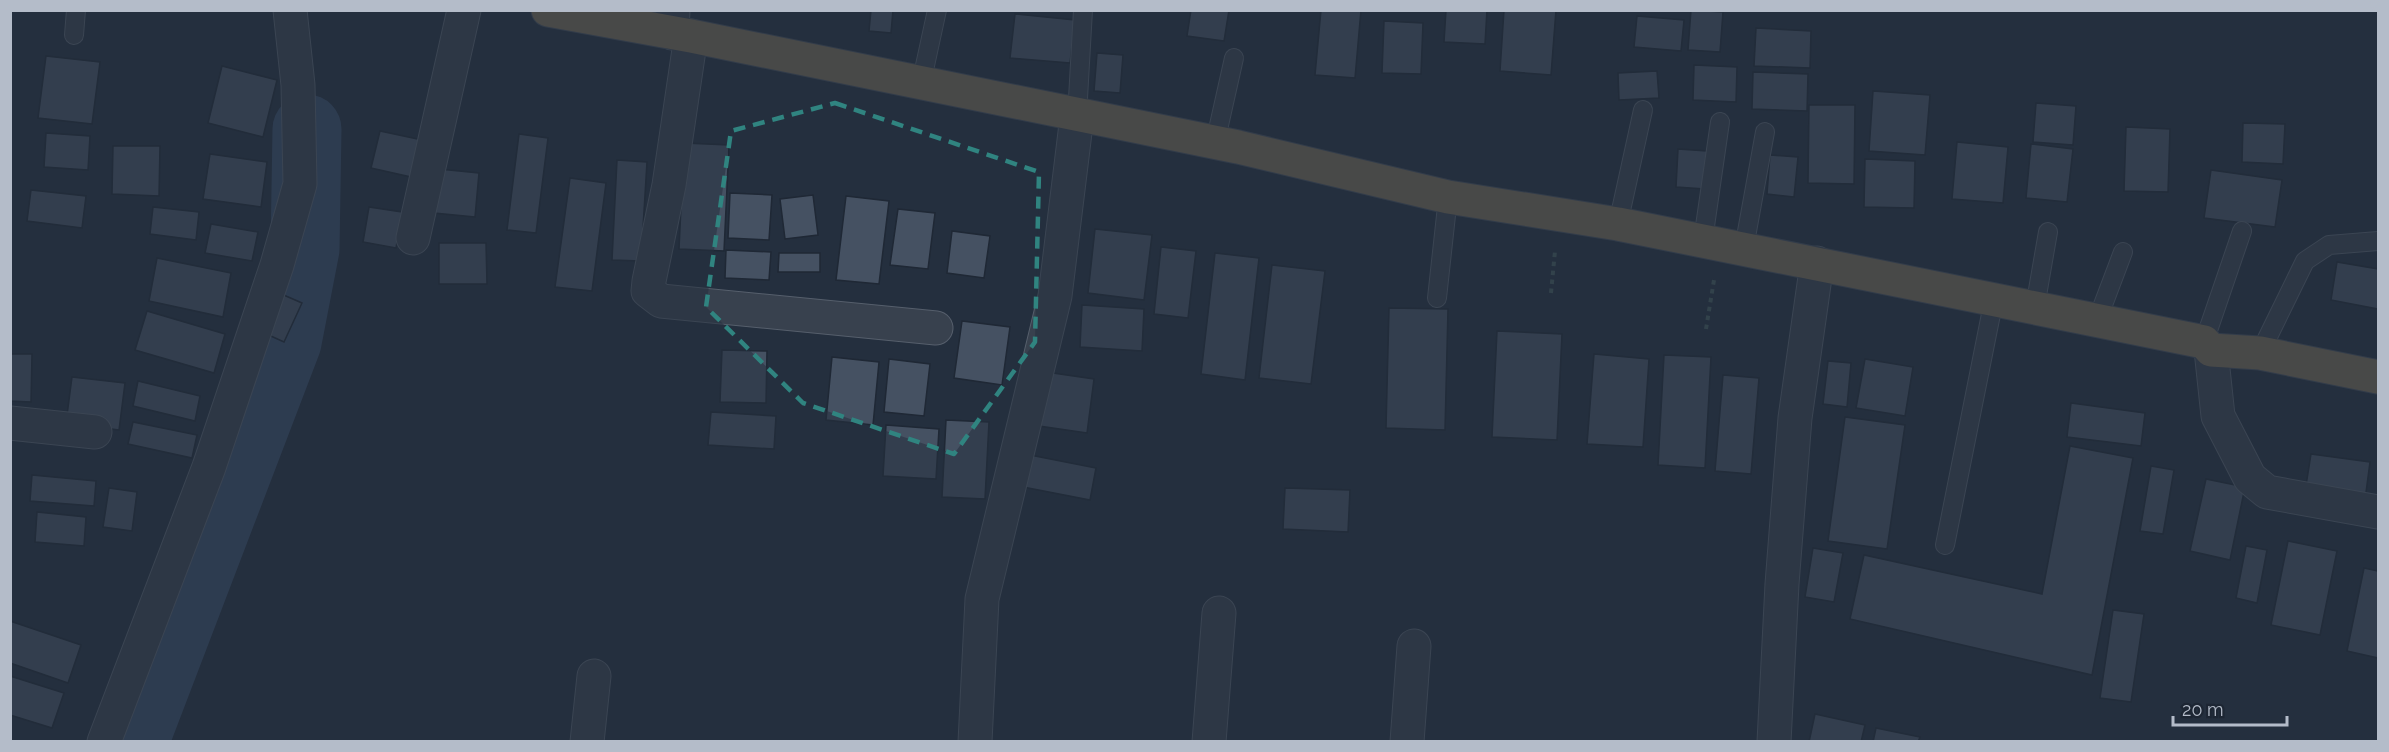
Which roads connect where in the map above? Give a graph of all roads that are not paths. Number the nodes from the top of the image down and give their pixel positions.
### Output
1 (76, 10) edge
2 (464, 10) edge
3 (548, 10) edge
4 (937, 10) edge
5 (1083, 10) edge
6 (291, 24) edge
7 (678, 27) edge
8 (74, 35) dead end
9 (1234, 58) dead end
10 (921, 84) junction
11 (1643, 110) dead end
12 (1077, 116) junction
13 (1720, 122) dead end
14 (1765, 132) dead end
15 (1215, 143) junction
16 (1448, 197) junction
17 (1618, 224) junction
18 (2242, 231) dead end
19 (2048, 232) dead end
20 (414, 238) dead end
21 (2379, 241) edge
22 (1722, 244) junction
23 (2123, 252) dead end
24 (1818, 263) junction
25 (1437, 298) dead end
26 (1994, 299) junction
27 (2035, 307) junction
28 (2098, 318) junction
29 (936, 328) dead end
30 (2207, 346) junction
31 (2260, 353) junction
32 (2379, 377) edge
33 (10, 423) edge
34 (95, 432) dead end
35 (2379, 512) edge
36 (1945, 545) dead end
37 (1219, 613) dead end
38 (1414, 646) dead end
39 (594, 676) dead end
40 (104, 741) edge
41 (587, 741) edge
42 (975, 741) edge
43 (1209, 741) edge
44 (1407, 741) edge
45 (1774, 741) edge

1 - 8 lane
2 - 20 street
3 - 7 highway
4 - 10 lane
5 - 12 lane
6 - 40 street
7 - 10 highway
7 - 29 street
9 - 15 lane
10 - 12 highway
11 - 17 lane
12 - 15 highway
12 - 42 street
13 - 22 lane
14 - 22 lane
15 - 16 highway
16 - 17 highway
16 - 25 lane
17 - 22 highway
18 - 30 lane
19 - 27 lane
21 - 31 lane
22 - 24 highway
23 - 28 lane
24 - 26 highway
24 - 45 street
26 - 27 highway
26 - 36 lane
27 - 28 highway
28 - 30 highway
30 - 31 highway
30 - 35 street
31 - 32 highway
33 - 34 street
37 - 43 street
38 - 44 street
39 - 41 street

